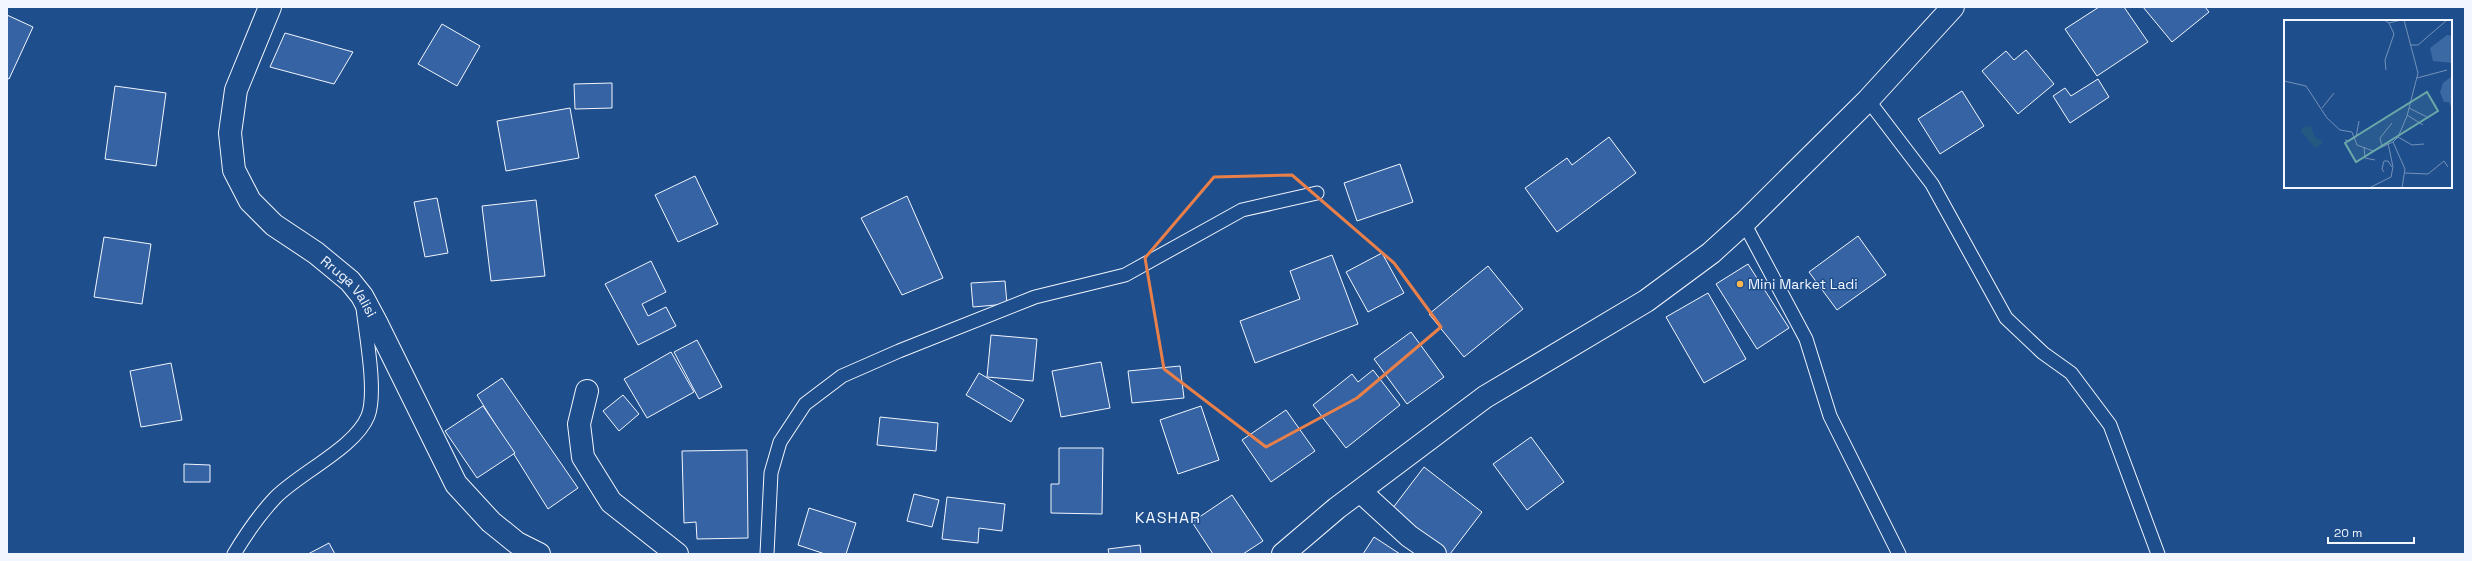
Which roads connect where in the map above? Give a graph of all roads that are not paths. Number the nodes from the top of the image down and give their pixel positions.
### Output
1 (270, 7) edge
2 (1953, 7) edge
3 (1868, 100) junction
4 (1317, 193) dead end
5 (1744, 223) junction
6 (362, 296) junction
7 (587, 391) dead end
8 (1361, 492) junction
9 (234, 554) edge
10 (539, 554) edge
11 (677, 554) edge
12 (767, 554) edge
13 (1283, 554) edge
14 (1434, 554) edge
15 (1899, 554) edge
16 (2158, 554) edge

1 - 6 street, Rruga Valisi
2 - 3 street
3 - 5 street
3 - 16 lane
4 - 12 lane
5 - 8 street
5 - 15 lane
6 - 9 lane
6 - 10 street, Rruga Valisi
7 - 11 street
8 - 13 street
8 - 14 street

